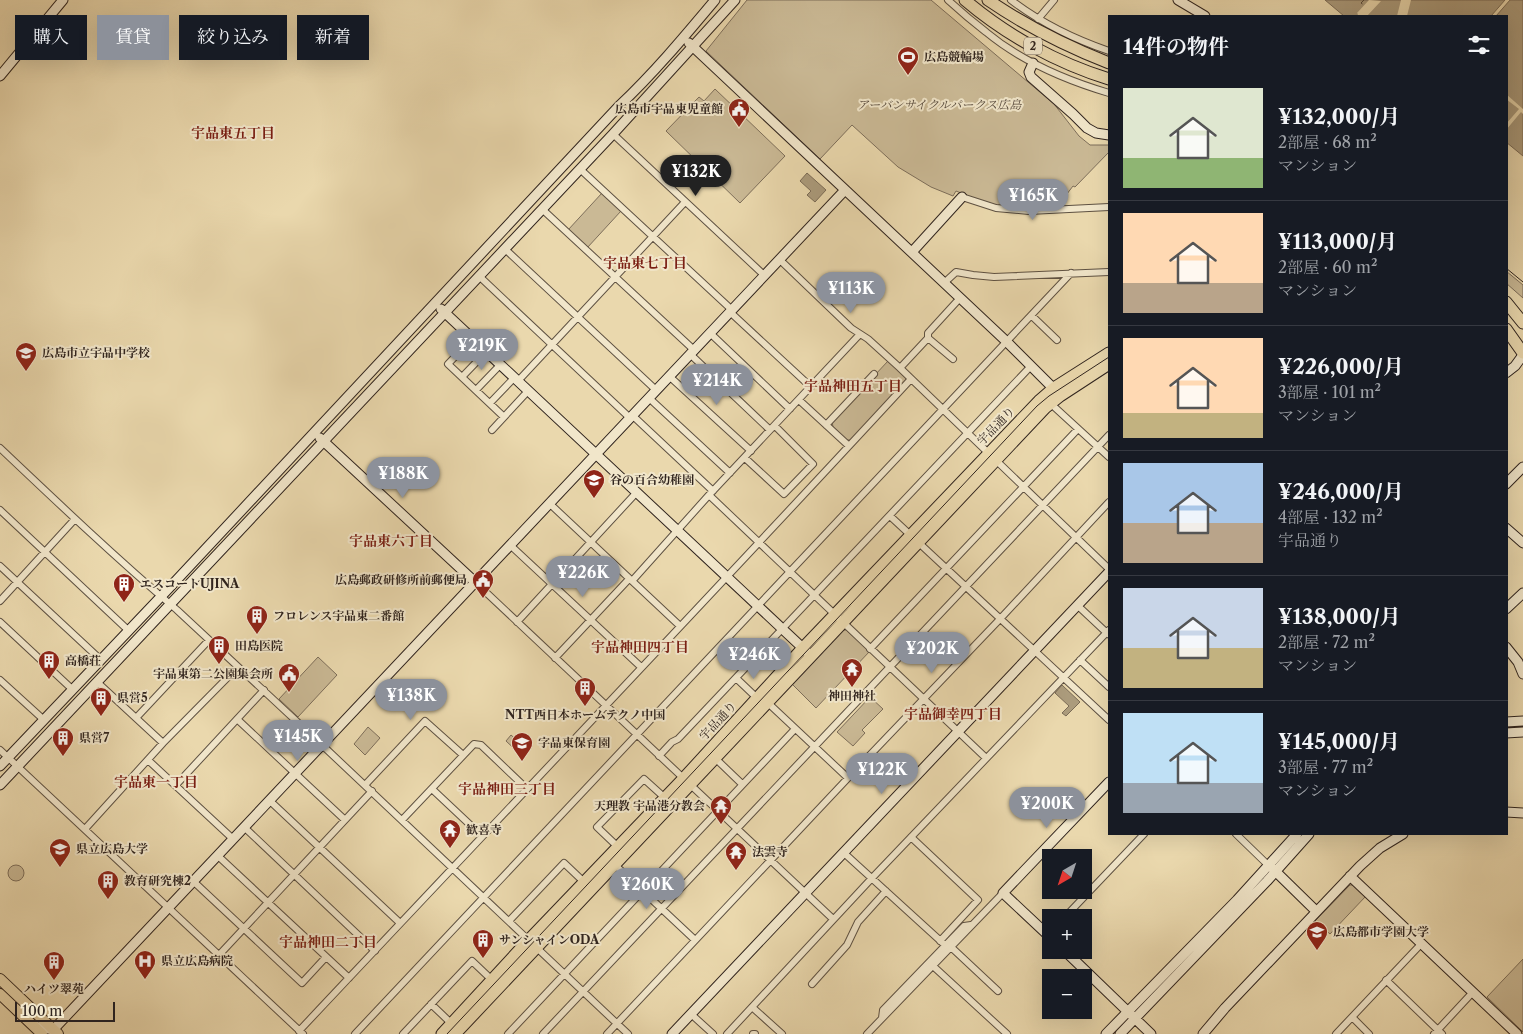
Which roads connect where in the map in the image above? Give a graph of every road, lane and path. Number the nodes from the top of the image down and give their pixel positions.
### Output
1 (63, 0) edge
2 (715, 0) edge
3 (735, 0) edge
4 (948, 0) edge
5 (965, 0) edge
6 (988, 0) edge
7 (997, 0) edge
8 (1011, 0) edge
9 (1054, 0) edge
10 (1178, 0) edge
11 (1203, 15) edge
12 (1038, 19) junction
13 (683, 38) junction
14 (693, 47) junction
15 (1108, 51) edge
16 (1108, 62) edge
17 (1108, 62) edge
18 (1033, 63) junction
19 (0, 76) edge
20 (1103, 77) edge
21 (1108, 93) edge
22 (613, 134) junction
23 (1108, 135) edge
24 (580, 169) junction
25 (845, 190) junction
26 (962, 197) joint
27 (685, 202) junction
28 (1108, 207) edge
29 (542, 209) junction
30 (653, 237) junction
31 (505, 249) junction
32 (912, 252) junction
33 (779, 259) junction
34 (1071, 272) junction
35 (1108, 272) edge
36 (764, 275) junction
37 (479, 276) junction
38 (615, 278) junction
39 (944, 283) junction
40 (960, 298) junction
41 (1508, 298) edge
42 (435, 304) junction
43 (1508, 304) edge
44 (731, 311) junction
45 (444, 312) junction
46 (1032, 316) junction
47 (1523, 316) edge
48 (578, 317) junction
49 (1523, 323) edge
50 (1508, 332) edge
51 (710, 333) junction
52 (860, 334) junction
53 (473, 338) junction
54 (928, 338) junction
55 (1057, 340) dead end
56 (1007, 342) junction
57 (552, 345) junction
58 (487, 351) junction
59 (692, 352) junction
60 (1108, 354) edge
61 (1523, 354) edge
62 (952, 359) dead end
63 (501, 364) junction
64 (1108, 365) edge
65 (1031, 366) junction
66 (900, 368) junction
67 (1508, 371) edge
68 (874, 374) dead end
69 (669, 376) junction
70 (462, 377) junction
71 (516, 379) junction
72 (911, 379) junction
73 (811, 387) junction
74 (476, 390) junction
75 (656, 390) junction
76 (528, 391) junction
77 (1057, 392) junction
78 (648, 398) junction
79 (799, 400) junction
80 (490, 403) junction
81 (1050, 403) junction
82 (790, 409) junction
83 (944, 410) junction
84 (631, 416) junction
85 (504, 417) junction
86 (826, 425) junction
87 (773, 428) junction
88 (1078, 429) junction
89 (492, 430) dead end
90 (314, 433) junction
91 (968, 433) junction
92 (1108, 436) edge
93 (324, 442) junction
94 (849, 446) junction
95 (1098, 447) junction
96 (0, 448) edge
97 (751, 451) junction
98 (596, 454) junction
99 (993, 456) junction
100 (1108, 456) edge
101 (745, 458) junction
102 (1523, 467) edge
103 (730, 473) junction
104 (1508, 482) edge
105 (1024, 486) junction
106 (638, 492) junction
107 (711, 493) junction
108 (549, 503) junction
109 (1108, 503) edge
110 (1044, 505) junction
111 (0, 510) edge
112 (890, 516) junction
113 (75, 519) junction
114 (1508, 530) edge
115 (678, 531) junction
116 (1076, 537) junction
117 (915, 538) junction
118 (591, 543) junction
119 (759, 543) junction
120 (1523, 543) edge
121 (510, 545) junction
122 (46, 552) junction
123 (0, 566) edge
124 (946, 569) junction
125 (1108, 570) edge
126 (790, 572) junction
127 (1108, 572) edge
128 (726, 576) junction
129 (630, 580) junction
130 (17, 582) junction
131 (475, 582) junction
132 (552, 584) junction
133 (966, 586) junction
134 (1523, 594) edge
135 (814, 595) junction
136 (161, 597) junction
137 (0, 601) edge
138 (171, 605) junction
139 (1077, 605) junction
140 (758, 606) junction
141 (1508, 607) edge
142 (839, 619) junction
143 (1000, 619) junction
144 (591, 620) junction
145 (0, 622) edge
146 (517, 622) junction
147 (680, 626) junction
148 (782, 629) junction
149 (129, 631) junction
150 (1108, 633) edge
151 (209, 640) junction
152 (870, 649) junction
153 (1035, 650) junction
154 (1508, 650) edge
155 (807, 652) junction
156 (555, 658) junction
157 (101, 660) junction
158 (1080, 660) junction
159 (238, 667) junction
160 (641, 667) junction
161 (890, 668) junction
162 (1523, 674) edge
163 (1064, 677) junction
164 (736, 678) junction
165 (0, 680) edge
166 (97, 682) junction
167 (1108, 686) edge
168 (73, 690) junction
169 (264, 690) junction
170 (923, 699) junction
171 (762, 700) junction
172 (605, 705) junction
173 (136, 718) junction
174 (1108, 719) edge
175 (44, 720) junction
176 (237, 720) junction
177 (1523, 721) edge
178 (1508, 722) edge
179 (795, 729) junction
180 (958, 732) junction
181 (1523, 732) edge
182 (1508, 733) edge
183 (637, 735) junction
184 (163, 744) junction
185 (321, 744) junction
186 (815, 748) junction
187 (0, 750) edge
188 (463, 755) junction
189 (659, 756) junction
190 (8, 758) junction
191 (714, 758) junction
192 (986, 758) junction
193 (148, 760) junction
194 (0, 766) edge
195 (18, 766) junction
196 (295, 772) junction
197 (848, 778) junction
198 (687, 781) junction
199 (1108, 783) edge
200 (742, 784) junction
201 (0, 785) edge
202 (176, 785) junction
203 (365, 785) junction
204 (432, 789) junction
205 (527, 789) junction
206 (372, 791) junction
207 (665, 798) junction
208 (269, 800) junction
209 (718, 811) junction
210 (1508, 812) edge
211 (1523, 813) edge
212 (345, 820) junction
213 (402, 820) junction
214 (244, 827) junction
215 (85, 829) junction
216 (738, 830) junction
217 (1143, 835) edge
218 (1237, 835) edge
219 (1296, 835) edge
220 (1308, 835) edge
221 (1401, 835) edge
222 (482, 836) junction
223 (911, 837) junction
224 (233, 838) junction
225 (320, 847) junction
226 (618, 847) junction
227 (844, 853) junction
228 (217, 855) junction
229 (770, 860) junction
230 (615, 865) junction
231 (452, 867) junction
232 (1272, 868) junction
233 (294, 875) junction
234 (1350, 876) junction
235 (872, 878) junction
236 (193, 881) junction
237 (584, 882) junction
238 (642, 890) junction
239 (886, 891) junction
240 (1003, 893) junction
241 (806, 894) junction
242 (484, 898) junction
243 (268, 903) junction
244 (168, 907) junction
245 (662, 909) junction
246 (1073, 909) edge
247 (1316, 911) junction
248 (833, 920) junction
249 (509, 921) junction
250 (400, 923) junction
251 (1042, 928) edge
252 (244, 929) junction
253 (694, 940) junction
254 (1422, 943) junction
255 (945, 944) junction
256 (533, 945) junction
257 (374, 950) junction
258 (219, 955) junction
259 (326, 957) junction
260 (1073, 959) edge
261 (934, 966) junction
262 (564, 974) junction
263 (349, 978) junction
264 (0, 979) edge
265 (492, 980) junction
266 (1386, 980) junction
267 (812, 984) dead end
268 (998, 991) dead end
269 (583, 992) junction
270 (1473, 992) junction
271 (0, 994) edge
272 (430, 1004) junction
273 (752, 1007) junction
274 (1127, 1012) junction
275 (691, 1014) junction
276 (882, 1018) junction
277 (1352, 1018) junction
278 (1134, 1019) junction
279 (617, 1024) junction
280 (459, 1030) edge
281 (35, 1031) edge
282 (55, 1032) edge
283 (301, 1032) edge
284 (1438, 1033) edge
285 (355, 1034) edge
286 (403, 1034) edge
287 (442, 1034) edge
288 (508, 1034) edge
289 (543, 1034) edge
290 (607, 1034) edge
291 (628, 1034) edge
292 (672, 1034) edge
293 (713, 1034) edge
294 (727, 1034) edge
295 (782, 1034) edge
296 (867, 1034) edge
297 (1006, 1034) edge
298 (1106, 1034) edge
299 (1120, 1034) edge
300 (1151, 1034) edge
301 (1203, 1034) edge
302 (1336, 1034) edge
303 (1369, 1034) edge
304 (1517, 1034) edge

1 - 19 street
2 - 13 street
3 - 14 street
4 - 18 street
5 - 20 highway, 2
6 - 16 highway
7 - 17 highway, 2
8 - 12 street
9 - 12 street
10 - 11 street
12 - 15 street
13 - 14 street
13 - 42 street
14 - 22 street
14 - 25 street
18 - 21 street
18 - 23 street
22 - 24 street
22 - 27 street
24 - 29 street
24 - 30 street
25 - 32 street
25 - 33 street
26 - 28 street
26 - 32 street
27 - 30 street
27 - 36 street
29 - 31 street
29 - 38 street
30 - 38 street
30 - 44 street
31 - 37 street
31 - 48 street
32 - 39 street
33 - 36 street
33 - 52 street
34 - 35 street
34 - 39 street
34 - 46 street
36 - 44 street
37 - 45 street
37 - 57 street
38 - 48 street
38 - 59 street
39 - 40 street
40 - 54 street
40 - 56 street
41 - 47 highway
42 - 45 street
42 - 90 street
43 - 49 highway
44 - 51 street
44 - 73 street
45 - 53 street
45 - 93 street
46 - 55 street
46 - 56 street
48 - 57 street
48 - 75 street
50 - 61 highway
51 - 59 street
51 - 82 street
52 - 66 street
52 - 73 street
53 - 58 street
53 - 70 street
54 - 62 street
54 - 66 street
56 - 65 street
56 - 83 street
57 - 71 street
57 - 84 street
58 - 63 street
58 - 70 street
59 - 69 street
59 - 87 street
60 - 77 highway, 宇品通り
61 - 67 street
63 - 71 street
63 - 74 street
64 - 77 highway, 宇品通り
65 - 77 street
65 - 91 street
66 - 72 street
68 - 86 street
69 - 75 street
69 - 97 street
70 - 74 street
71 - 76 street
71 - 80 street
72 - 83 street
72 - 94 street
73 - 79 street
74 - 80 street
75 - 78 street
76 - 85 street
76 - 98 street
77 - 81 highway, 宇品通り
77 - 99 highway, 宇品通り
78 - 84 street
78 - 103 street
79 - 82 street
79 - 86 street
80 - 85 street
81 - 88 street
81 - 99 highway, 宇品通り
82 - 87 street
83 - 91 street
83 - 126 street
84 - 98 street
84 - 107 street
85 - 89 street
86 - 94 street
87 - 97 street
87 - 101 street
88 - 95 street
88 - 105 street
90 - 93 street
90 - 136 street
91 - 99 street
91 - 112 street
92 - 95 street
93 - 131 street
93 - 138 street
94 - 119 street
95 - 100 street
95 - 110 street
96 - 113 street
97 - 101 street
98 - 106 street
98 - 108 street
99 - 105 street
99 - 117 highway, 宇品通り
101 - 103 street
102 - 104 street
103 - 107 street
105 - 110 street
105 - 124 street
106 - 115 street
106 - 118 street
107 - 115 street
107 - 119 street
108 - 118 street
108 - 121 street
109 - 116 street
110 - 116 street
110 - 133 street
111 - 122 street
112 - 117 street
112 - 135 street
113 - 122 street
113 - 136 street
114 - 120 street
115 - 128 street
115 - 129 street
116 - 125 street
116 - 143 street
117 - 124 street
117 - 142 highway, 宇品通り
118 - 129 street
118 - 132 street
119 - 126 street
119 - 128 street
121 - 131 street
121 - 132 street
122 - 130 street
122 - 149 street
123 - 130 street
124 - 133 street
124 - 152 street
126 - 135 street
126 - 140 street
127 - 139 street
128 - 140 street
128 - 147 street
129 - 144 street
129 - 147 street
130 - 137 street
130 - 157 street
131 - 146 street
131 - 185 street
132 - 144 street
132 - 146 street
133 - 143 street
133 - 161 street
134 - 141 street
135 - 142 street
135 - 148 street
136 - 138 street
136 - 149 street
138 - 151 street
138 - 166 street
139 - 150 street
139 - 153 street
140 - 148 street
140 - 183 street
142 - 152 street
142 - 155 highway, 宇品通り
143 - 153 street
143 - 170 street
144 - 156 street
144 - 160 street
145 - 168 street
146 - 156 street
147 - 160 street
148 - 155 street
148 - 164 street
149 - 157 street
150 - 158 street
151 - 159 street
151 - 173 street
152 - 161 street
153 - 163 street
153 - 180 street
154 - 162 street
155 - 171 highway, 宇品通り
156 - 172 street
157 - 168 street
158 - 163 street
158 - 167 street
159 - 169 street
159 - 184 street
160 - 172 street
161 - 170 street
161 - 186 street
163 - 174 street
163 - 192 street
164 - 171 street
164 - 189 street
165 - 175 street
166 - 173 street
166 - 195 street
168 - 175 street
169 - 176 street
169 - 185 street
170 - 180 street
170 - 197 street
171 - 179 street
171 - 191 highway, 宇品通り
171 - 198 highway, 宇品通り
172 - 183 street
172 - 205 street
173 - 184 street
175 - 190 street
176 - 196 street
176 - 202 street
177 - 178 street
179 - 186 street
179 - 200 street
180 - 192 street
180 - 227 street
181 - 182 street
183 - 189 street
183 - 242 street
184 - 193 street
185 - 196 street
185 - 203 street
186 - 197 street
186 - 216 street
187 - 190 street
188 - 203 street
188 - 204 street
188 - 205 street
189 - 198 street
190 - 194 street
190 - 195 street
191 - 198 highway, 宇品通り
191 - 200 street
192 - 223 street
193 - 202 street
193 - 215 street
195 - 201 street
195 - 215 street
196 - 208 street
196 - 212 street
197 - 229 street
198 - 207 highway, 宇品通り
198 - 209 street
198 - 230 highway, 宇品通り
199 - 240 street
200 - 209 street
202 - 224 street
203 - 206 street
204 - 213 street
204 - 222 street
205 - 222 street
206 - 212 street
206 - 213 street
207 - 226 highway, 宇品通り
207 - 226 street
208 - 214 street
208 - 225 street
209 - 216 street
209 - 238 street
210 - 211 street
212 - 225 street
213 - 231 street
214 - 224 street
214 - 233 street
215 - 244 street
216 - 229 street
216 - 245 street
217 - 246 street
218 - 232 street
219 - 232 street
220 - 232 street
221 - 234 street
222 - 231 street
223 - 235 street
223 - 255 street
224 - 228 street
225 - 233 street
225 - 250 street
226 - 237 highway, 宇品通り
227 - 235 street
227 - 241 street
228 - 236 street
228 - 243 street
229 - 241 street
229 - 253 street
230 - 238 street
230 - 256 highway, 宇品通り
231 - 242 street
231 - 250 street
232 - 247 street
232 - 274 street
232 - 278 street
233 - 243 street
233 - 257 street
234 - 247 street
234 - 254 street
235 - 239 street
235 - 248 street
236 - 244 street
236 - 252 street
237 - 249 street
237 - 256 highway, 宇品通り
238 - 245 street
238 - 262 street
239 - 255 street
239 - 267 street
240 - 251 street
240 - 255 street
241 - 248 street
241 - 275 street
242 - 249 street
242 - 285 street
243 - 252 street
243 - 259 street
244 - 258 street
244 - 282 street
245 - 253 street
245 - 269 street
247 - 301 street
248 - 273 street
249 - 256 street
250 - 257 street
252 - 258 street
252 - 259 street
253 - 279 street
254 - 266 street
254 - 270 street
255 - 261 street
255 - 268 street
255 - 276 street
256 - 262 street
256 - 265 highway, 宇品通り
256 - 280 highway, 宇品通り
257 - 263 street
258 - 283 street
259 - 263 street
260 - 274 street
261 - 276 street
261 - 297 street
262 - 269 street
262 - 288 street
263 - 283 street
264 - 282 main road
265 - 272 street
265 - 280 highway, 宇品通り
266 - 277 street
266 - 284 street
269 - 279 street
269 - 289 street
270 - 284 street
270 - 304 street
271 - 281 main road
272 - 280 street
272 - 286 street
273 - 294 street
273 - 295 street
274 - 278 street
274 - 298 street
275 - 292 street
275 - 293 street
276 - 296 street
277 - 302 street
277 - 303 street
278 - 299 street
278 - 300 street
279 - 290 street
279 - 291 street
280 - 287 highway, 宇品通り
281 - 282 street

